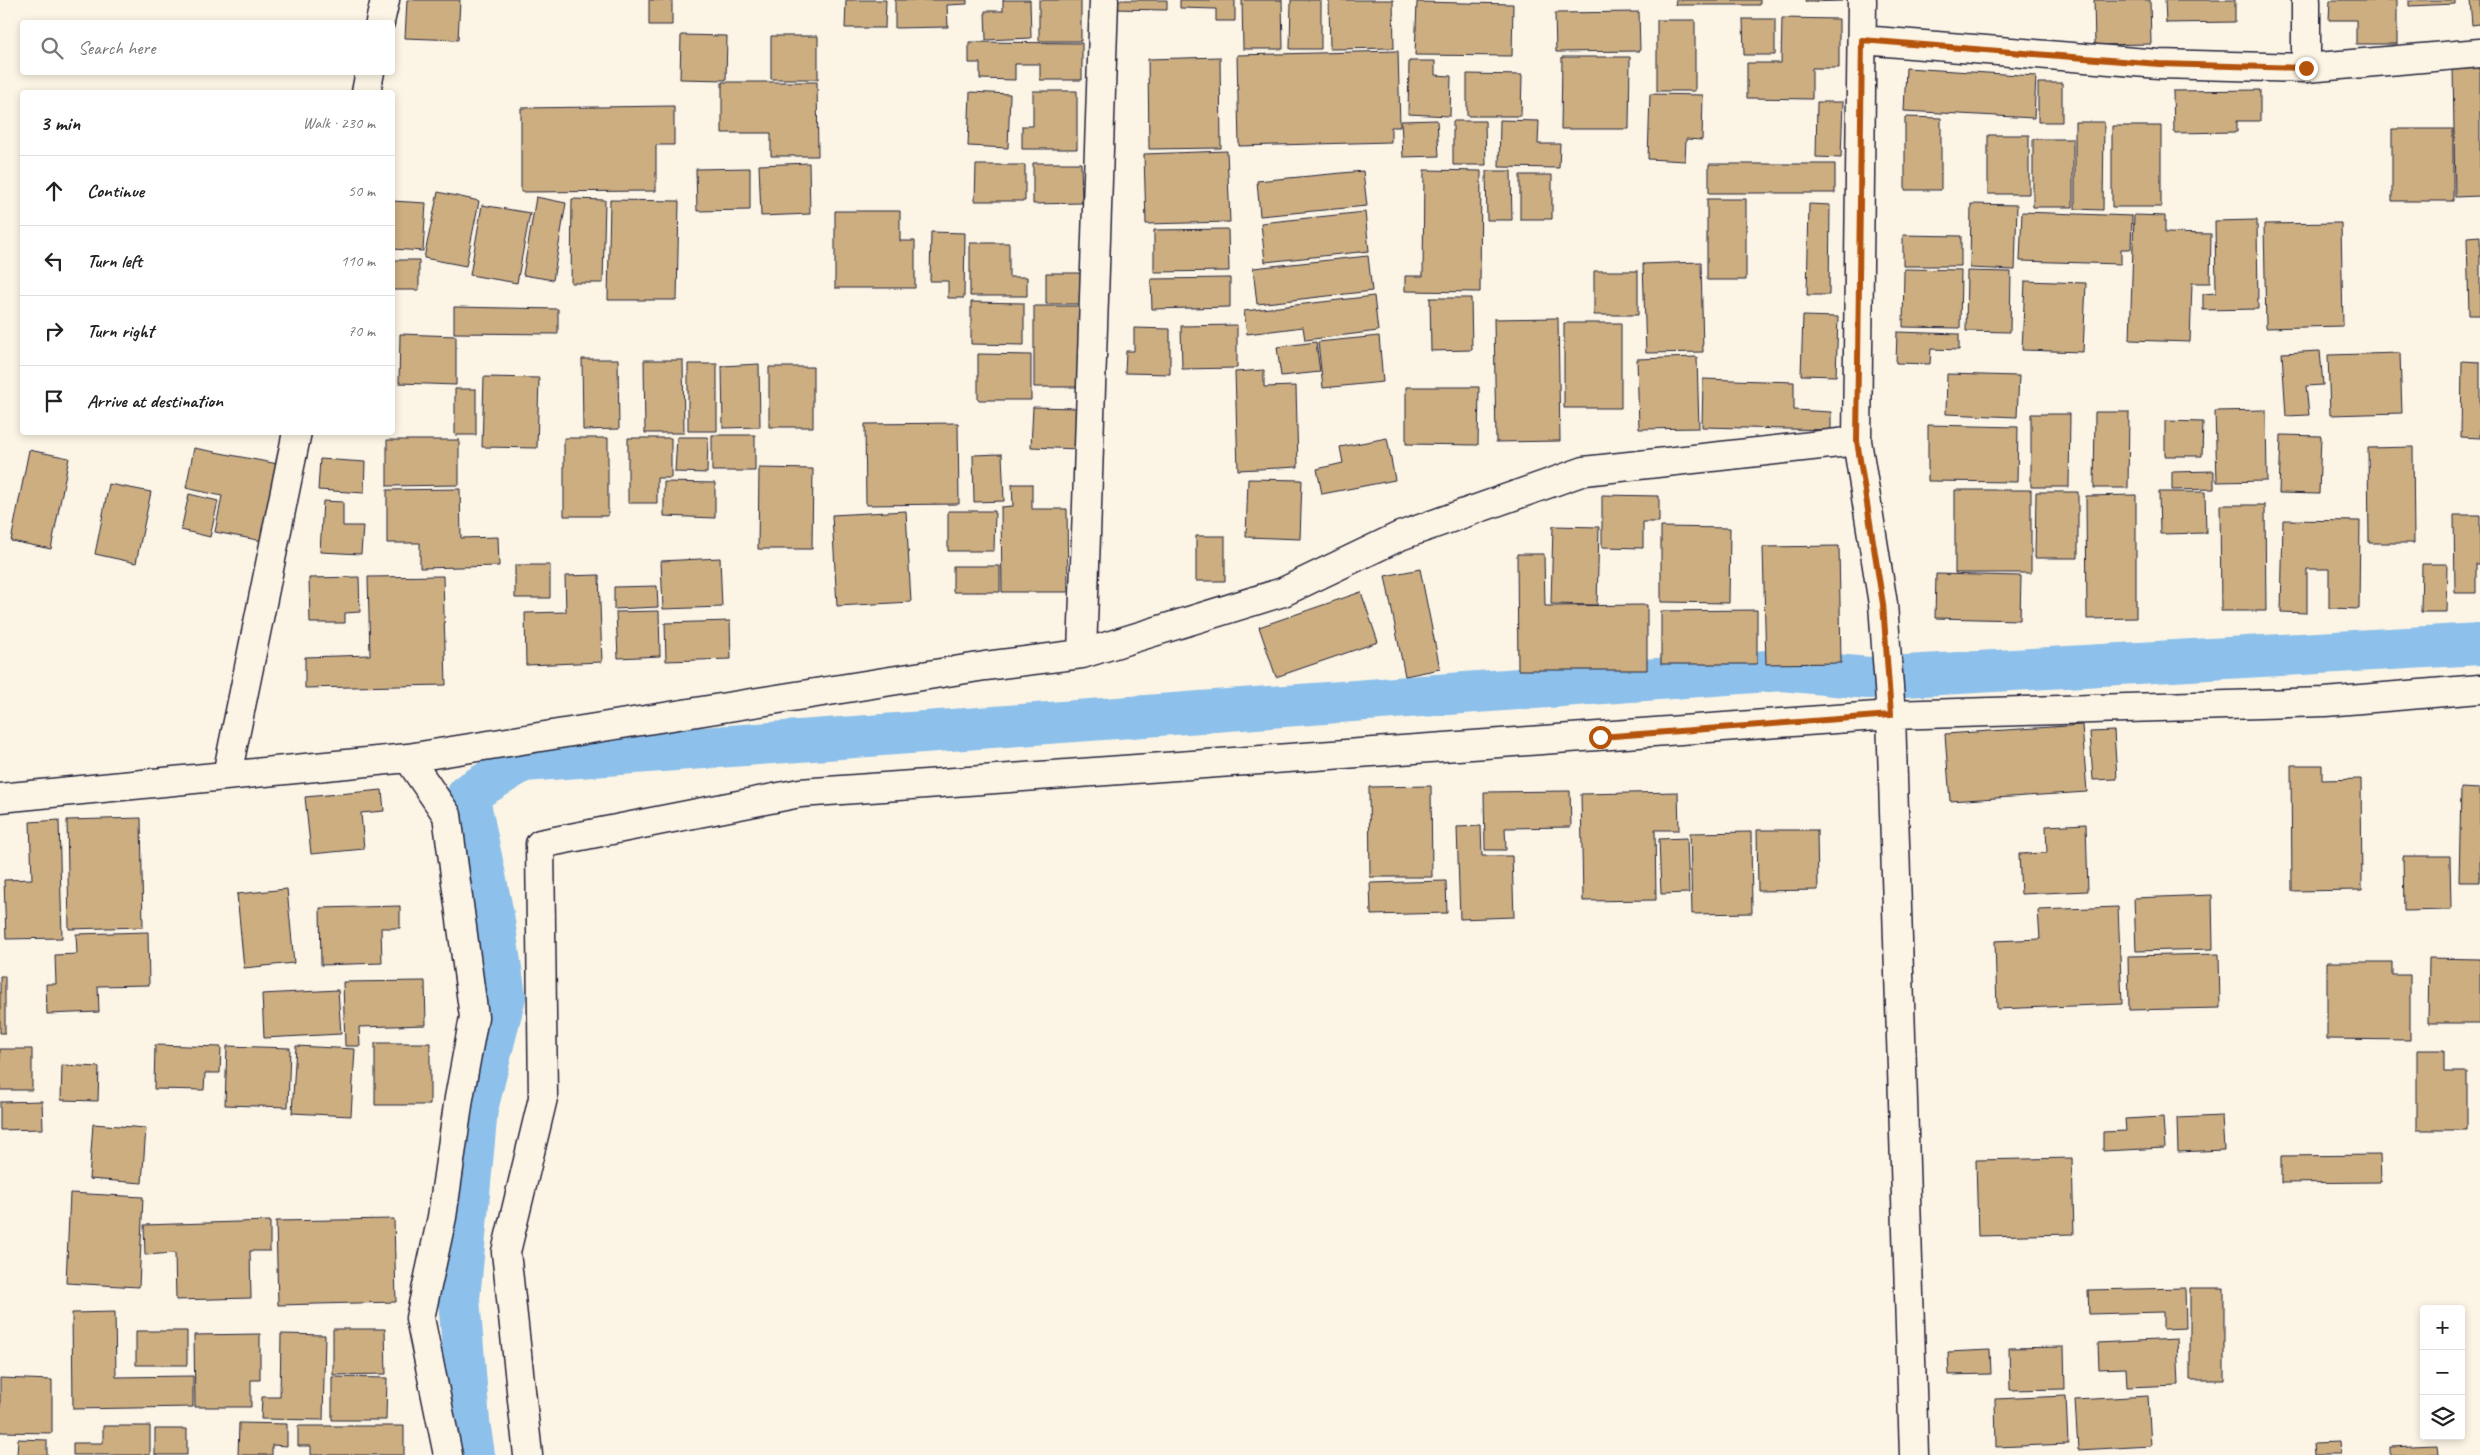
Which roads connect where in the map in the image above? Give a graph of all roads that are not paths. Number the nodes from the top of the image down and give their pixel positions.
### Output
1 (385, 0) edge
2 (1104, 0) edge
3 (1862, 0) edge
4 (2306, 0) edge
5 (380, 20) edge
6 (1862, 40) junction
7 (2480, 53) edge
8 (2306, 68) junction
9 (369, 75) edge
10 (366, 90) edge
11 (296, 435) edge
12 (1857, 441) junction
13 (1082, 654) junction
14 (2480, 689) edge
15 (1891, 715) junction
16 (408, 758) junction
17 (228, 776) junction
18 (0, 798) edge
19 (448, 1455) edge
20 (528, 1455) edge
21 (1914, 1455) edge

1 - 5 street
2 - 13 street
3 - 6 street
4 - 8 street
6 - 8 street
6 - 12 street
7 - 8 street
9 - 10 street
11 - 17 street
12 - 13 street
12 - 15 street
13 - 16 street
14 - 15 street
15 - 20 street
15 - 21 street
16 - 17 street
16 - 19 street
17 - 18 street

